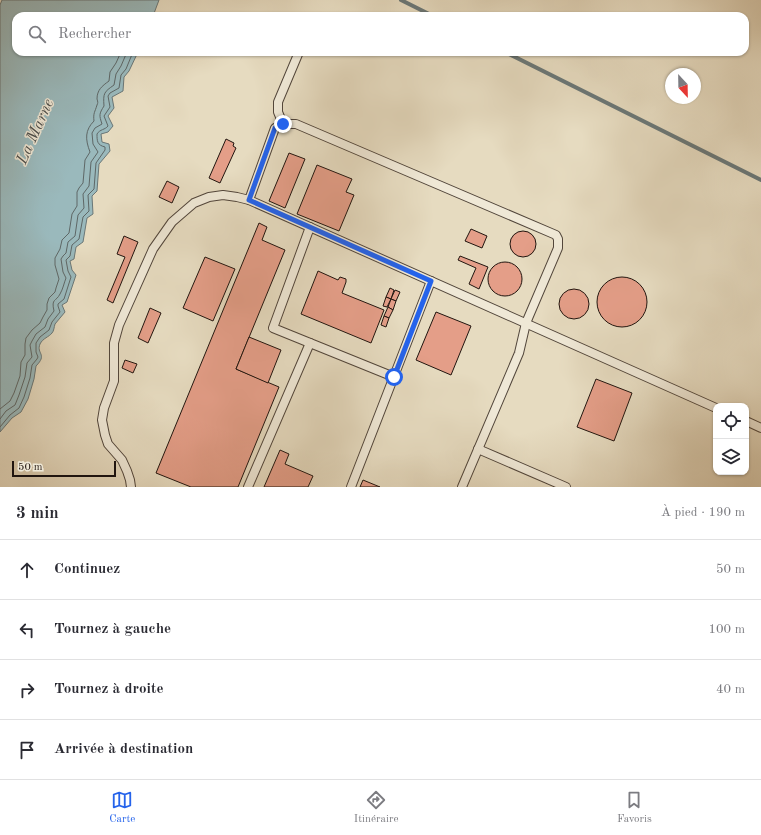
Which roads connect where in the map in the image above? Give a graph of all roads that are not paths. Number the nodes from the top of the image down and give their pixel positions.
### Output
1 (297, 56) edge
2 (283, 124) junction
3 (249, 200) junction
4 (310, 227) junction
5 (431, 281) junction
6 (526, 323) junction
7 (310, 343) junction
8 (394, 377) junction
9 (713, 407) edge
10 (749, 422) edge
11 (761, 428) edge
12 (478, 449) junction
13 (130, 487) edge
14 (248, 487) edge
15 (351, 487) edge
16 (462, 487) edge
17 (566, 487) edge

1 - 2 lane
2 - 3 lane
2 - 6 lane
3 - 4 lane
3 - 13 lane
4 - 5 lane
4 - 7 lane
5 - 6 lane
5 - 8 lane
6 - 9 lane
6 - 12 lane
7 - 8 lane
7 - 14 lane
8 - 15 lane
10 - 11 lane
12 - 16 lane
12 - 17 lane

